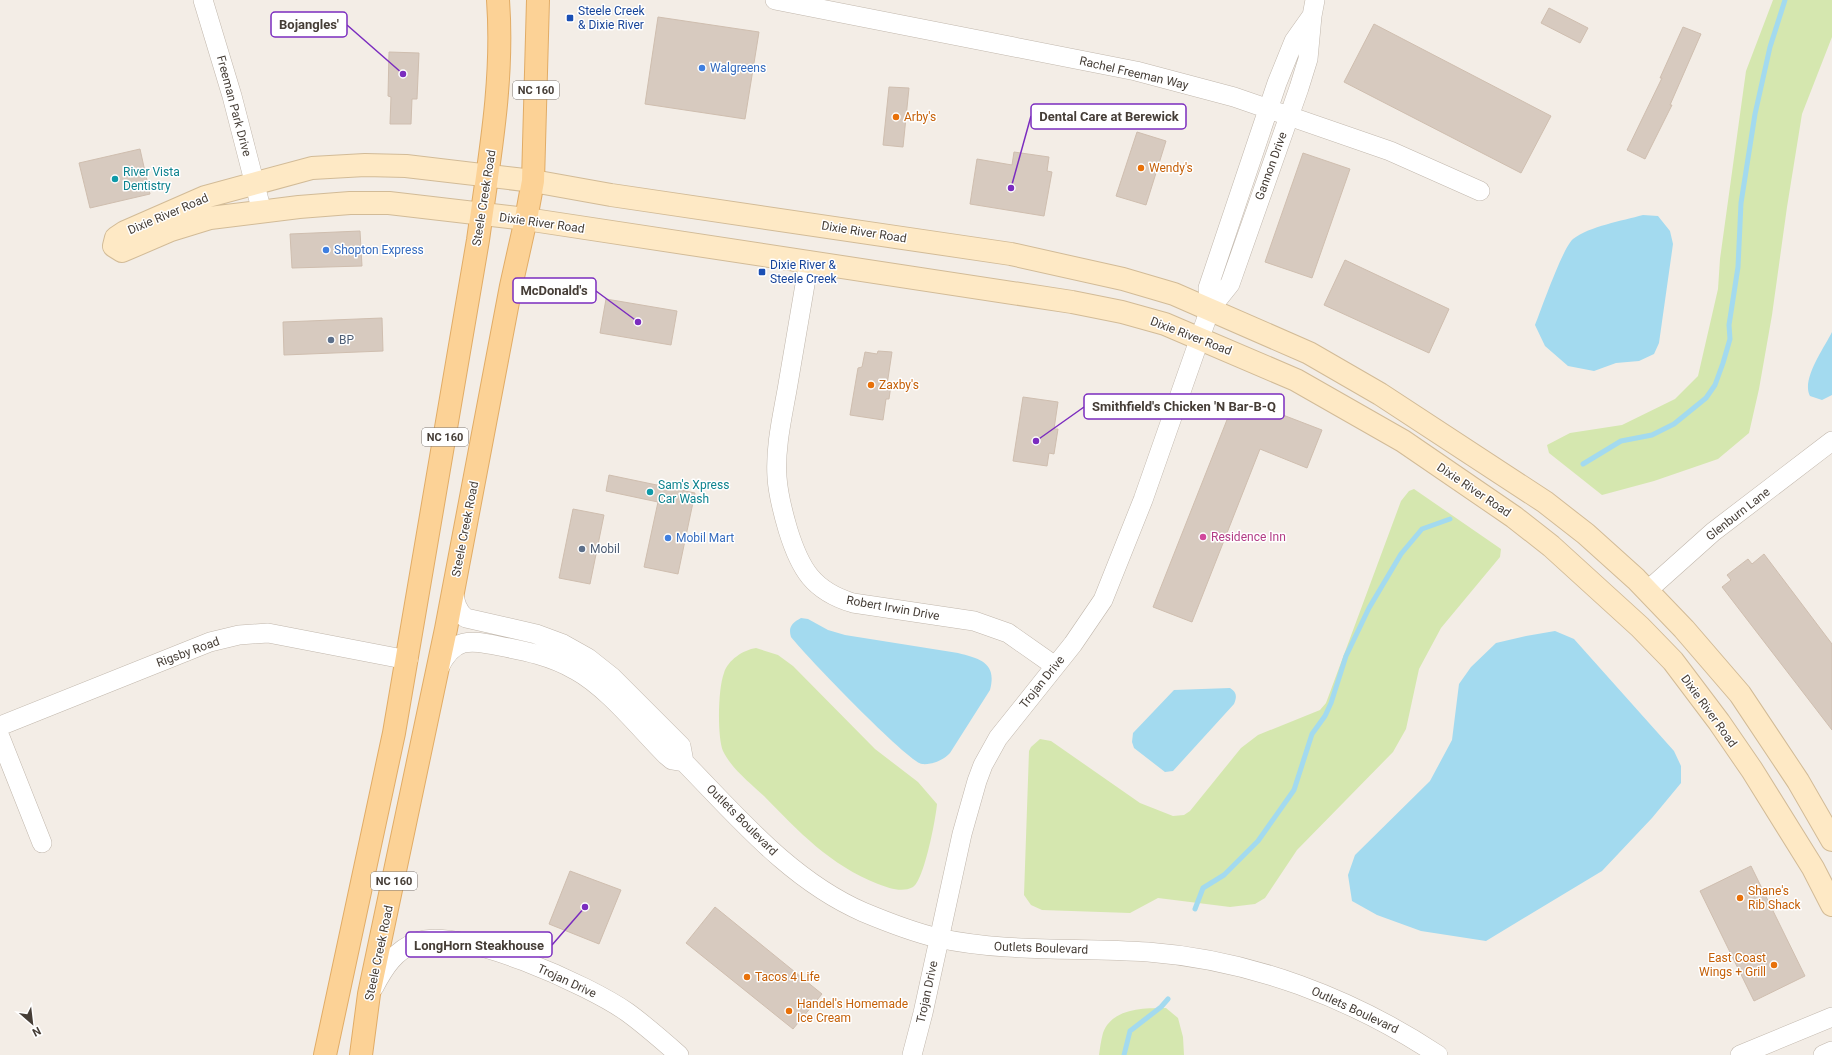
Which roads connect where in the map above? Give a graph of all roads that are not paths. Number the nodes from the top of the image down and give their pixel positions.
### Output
1 (203, 0) edge
2 (498, 0) edge
3 (538, 0) edge
4 (775, 0) edge
5 (1313, 8) edge
6 (1268, 110) junction
7 (1289, 117) junction
8 (488, 175) junction
9 (533, 180) junction
10 (255, 182) junction
11 (1480, 191) dead end
12 (262, 212) junction
13 (482, 214) junction
14 (526, 219) junction
15 (809, 261) junction
16 (1205, 322) junction
17 (1832, 441) edge
18 (454, 591) junction
19 (1647, 591) junction
20 (408, 660) junction
21 (1055, 666) junction
22 (438, 671) junction
23 (0, 726) edge
24 (0, 737) edge
25 (684, 762) junction
26 (418, 767) junction
27 (1832, 840) edge
28 (42, 843) dead end
29 (1832, 905) edge
30 (939, 938) junction
31 (369, 994) junction
32 (1832, 1017) edge
33 (1832, 1051) edge
34 (326, 1055) edge
35 (361, 1055) edge
36 (678, 1055) edge
37 (912, 1055) edge
38 (1438, 1055) edge
39 (1740, 1055) edge
40 (1823, 1055) edge

1 - 10 street, Freeman Park Drive
2 - 8 main road, Steele Creek Road / NC 160
3 - 9 main road, Steele Creek Road / NC 160
4 - 6 street, Rachel Freeman Way
5 - 6 street, Gannon Drive
5 - 7 street, Gannon Drive
6 - 7 street, Rachel Freeman Way
6 - 16 street, Gannon Drive
7 - 11 street, Rachel Freeman Way
7 - 16 street, Gannon Drive
8 - 9 street, Dixie River Road
8 - 10 street, Dixie River Road
8 - 13 main road, Steele Creek Road / NC 160
9 - 14 main road, Steele Creek Road / NC 160
9 - 16 street, Dixie River Road
10 - 12 street, Freeman Park Drive
10 - 12 street, Dixie River Road
12 - 13 street, Dixie River Road
13 - 14 street, Dixie River Road
13 - 20 main road, Steele Creek Road / NC 160
14 - 15 street, Dixie River Road
14 - 18 main road, Steele Creek Road / NC 160
15 - 16 street, Dixie River Road
15 - 21 street, Robert Irwin Drive
16 - 19 street, Dixie River Road
16 - 21 street, Trojan Drive
16 - 29 street, Dixie River Road
17 - 19 street, Glenburn Lane
18 - 22 main road, Steele Creek Road / NC 160
18 - 25 street, Outlets Boulevard
19 - 27 street, Dixie River Road
20 - 23 street, Rigsby Road
20 - 26 main road
20 - 34 main road, Steele Creek Road / NC 160
21 - 30 street, Trojan Drive
22 - 25 street, Outlets Boulevard
22 - 26 main road, Steele Creek Road / NC 160
24 - 28 street
25 - 30 street, Outlets Boulevard
26 - 31 main road, Steele Creek Road / NC 160
30 - 37 street, Trojan Drive
30 - 38 street, Outlets Boulevard
31 - 35 main road, Steele Creek Road / NC 160
31 - 36 street, Trojan Drive
32 - 39 street
33 - 40 street

